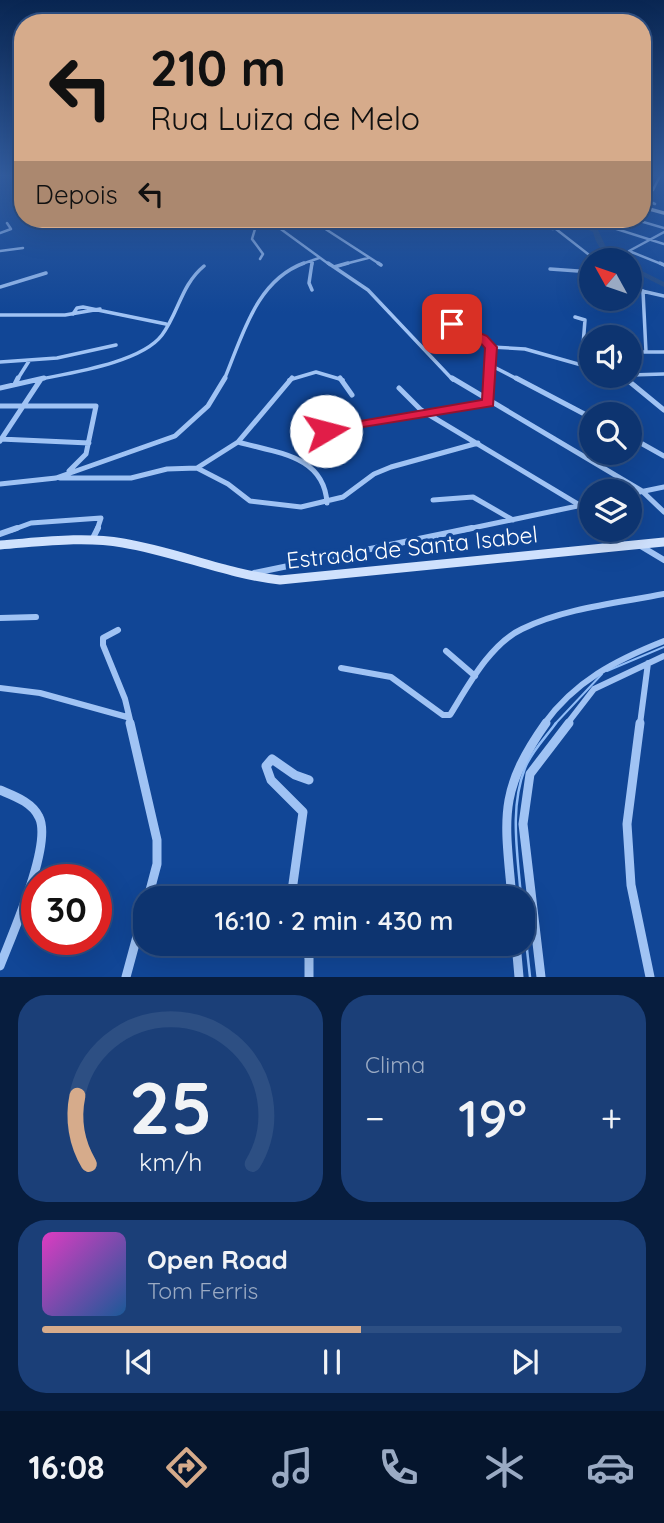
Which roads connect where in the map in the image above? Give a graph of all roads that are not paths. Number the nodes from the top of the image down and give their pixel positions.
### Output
1 (7, 223) dead end
2 (255, 228) edge
3 (279, 228) edge
4 (324, 228) edge
5 (550, 228) edge
6 (614, 228) edge
7 (556, 229) joint
8 (664, 230) edge
9 (0, 233) edge
10 (650, 239) junction
11 (664, 244) edge
12 (23, 248) dead end
13 (580, 248) edge
14 (0, 251) edge
15 (369, 257) junction
16 (260, 259) dead end
17 (316, 259) junction
18 (381, 265) dead end
19 (664, 265) edge
20 (204, 267) dead end
21 (334, 267) junction
22 (550, 269) dead end
23 (579, 271) edge
24 (46, 273) dead end
25 (0, 287) edge
26 (312, 290) dead end
27 (643, 291) joint
28 (664, 296) edge
29 (0, 315) edge
30 (575, 317) dead end
31 (450, 321) dead end
32 (166, 324) junction
33 (585, 325) edge
34 (116, 345) dead end
35 (491, 347) junction
36 (642, 352) edge
37 (646, 352) junction
38 (664, 352) edge
39 (29, 361) junction
40 (0, 362) edge
41 (579, 364) edge
42 (492, 366) junction
43 (664, 374) edge
44 (642, 375) edge
45 (42, 378) junction
46 (15, 384) junction
47 (0, 388) edge
48 (399, 388) dead end
49 (637, 388) edge
50 (352, 395) dead end
51 (489, 403) junction
52 (0, 406) edge
53 (21, 407) junction
54 (664, 410) edge
55 (579, 411) edge
56 (430, 415) junction
57 (326, 431) dead end
58 (0, 440) edge
59 (238, 442) junction
60 (89, 443) junction
61 (478, 443) junction
62 (642, 444) edge
63 (664, 456) edge
64 (197, 468) junction
65 (66, 474) junction
66 (56, 478) junction
67 (621, 479) edge
68 (0, 484) edge
69 (664, 487) edge
70 (642, 491) joint
71 (433, 500) dead end
72 (327, 503) junction
73 (579, 505) edge
74 (579, 506) edge
75 (664, 512) edge
76 (513, 520) junction
77 (0, 534) edge
78 (9, 534) junction
79 (92, 540) junction
80 (664, 542) edge
81 (3, 545) edge
82 (639, 545) junction
83 (664, 560) edge
84 (244, 575) junction
85 (664, 594) edge
86 (36, 617) dead end
87 (0, 618) edge
88 (118, 630) dead end
89 (664, 641) edge
90 (446, 651) dead end
91 (664, 656) edge
92 (648, 663) junction
93 (341, 668) dead end
94 (475, 676) junction
95 (0, 688) edge
96 (127, 717) junction
97 (310, 779) dead end
98 (0, 790) edge
99 (151, 886) edge
100 (290, 886) edge
101 (511, 886) edge
102 (133, 951) edge
103 (306, 956) edge
104 (517, 956) edge
105 (0, 966) edge
106 (126, 977) edge
107 (309, 977) edge
108 (519, 977) edge
109 (541, 977) edge
110 (650, 977) edge

1 - 9 street
2 - 16 street
3 - 17 street
4 - 15 street
5 - 7 street
6 - 10 street
7 - 13 street
8 - 10 street
10 - 11 street
10 - 19 street
12 - 14 street
15 - 18 street
15 - 21 street
17 - 21 street
17 - 26 street
17 - 65 street
20 - 32 street
21 - 51 street
22 - 23 street
24 - 25 street
27 - 28 street
27 - 37 street
29 - 32 street
30 - 33 street
31 - 35 street
32 - 45 street
34 - 39 street
35 - 41 street
35 - 42 street
36 - 37 street
37 - 38 street
39 - 40 street
39 - 46 street
42 - 51 street
42 - 55 street
43 - 44 street
45 - 46 street
45 - 53 street
46 - 47 street
48 - 56 street
49 - 54 street
50 - 59 street
51 - 56 street
51 - 67 street
52 - 53 street
53 - 58 street
53 - 60 street
56 - 57 street
56 - 61 street
58 - 60 street
59 - 64 street
59 - 72 street
60 - 65 street
61 - 72 street
61 - 73 street
62 - 63 street
64 - 66 street
64 - 72 street
65 - 66 street
66 - 68 street
69 - 70 street
70 - 75 street
71 - 76 street
74 - 76 street
76 - 84 street
77 - 78 street
78 - 79 street
78 - 81 street
79 - 81 main road, Estrada de Santa Isabel
79 - 84 main road, Estrada de Santa Isabel
80 - 82 main road, Estrada de Santa Isabel
82 - 83 street
82 - 84 main road, Estrada de Santa Isabel
85 - 94 street
86 - 87 street
88 - 96 street
89 - 101 street
90 - 94 street
91 - 92 street
92 - 109 street
92 - 110 street
93 - 94 street
95 - 96 street
96 - 99 street
97 - 100 street
98 - 105 street
102 - 106 street
103 - 107 street
104 - 108 street

